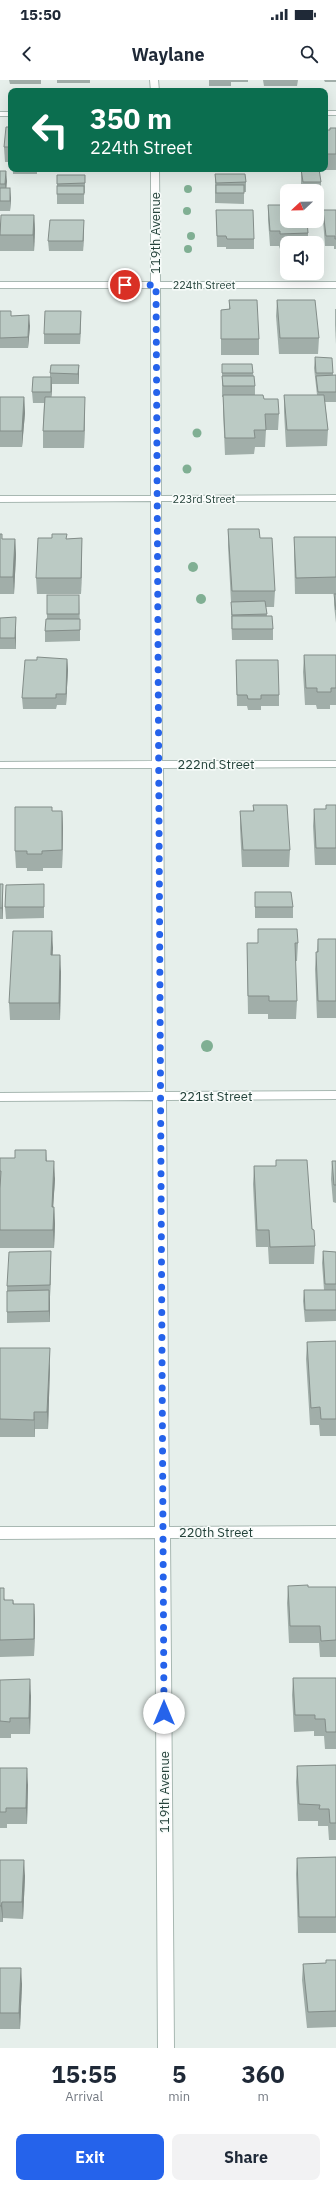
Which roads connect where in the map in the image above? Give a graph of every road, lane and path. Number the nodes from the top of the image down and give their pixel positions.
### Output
1 (155, 172) edge
2 (0, 285) edge
3 (156, 285) junction
4 (336, 285) edge
5 (336, 498) edge
6 (0, 499) edge
7 (156, 499) junction
8 (336, 764) edge
9 (0, 765) edge
10 (158, 765) junction
11 (160, 1096) junction
12 (336, 1096) edge
13 (0, 1097) edge
14 (162, 1532) junction
15 (336, 1532) edge
16 (0, 1533) edge
17 (166, 2048) edge

1 - 3 street, 119th Avenue
2 - 3 street, 224th Street
3 - 4 street, 224th Street
3 - 7 street, 119th Avenue
5 - 7 street, 223rd Street
6 - 7 street, 223rd Street
7 - 10 street, 119th Avenue
8 - 10 street, 222nd Street
9 - 10 street, 222nd Street
10 - 11 street, 119th Avenue
11 - 12 street, 221st Street
11 - 13 street, 221st Street
11 - 14 street, 119th Avenue
14 - 15 street, 220th Street
14 - 16 street, 220th Street
14 - 17 street, 119th Avenue

